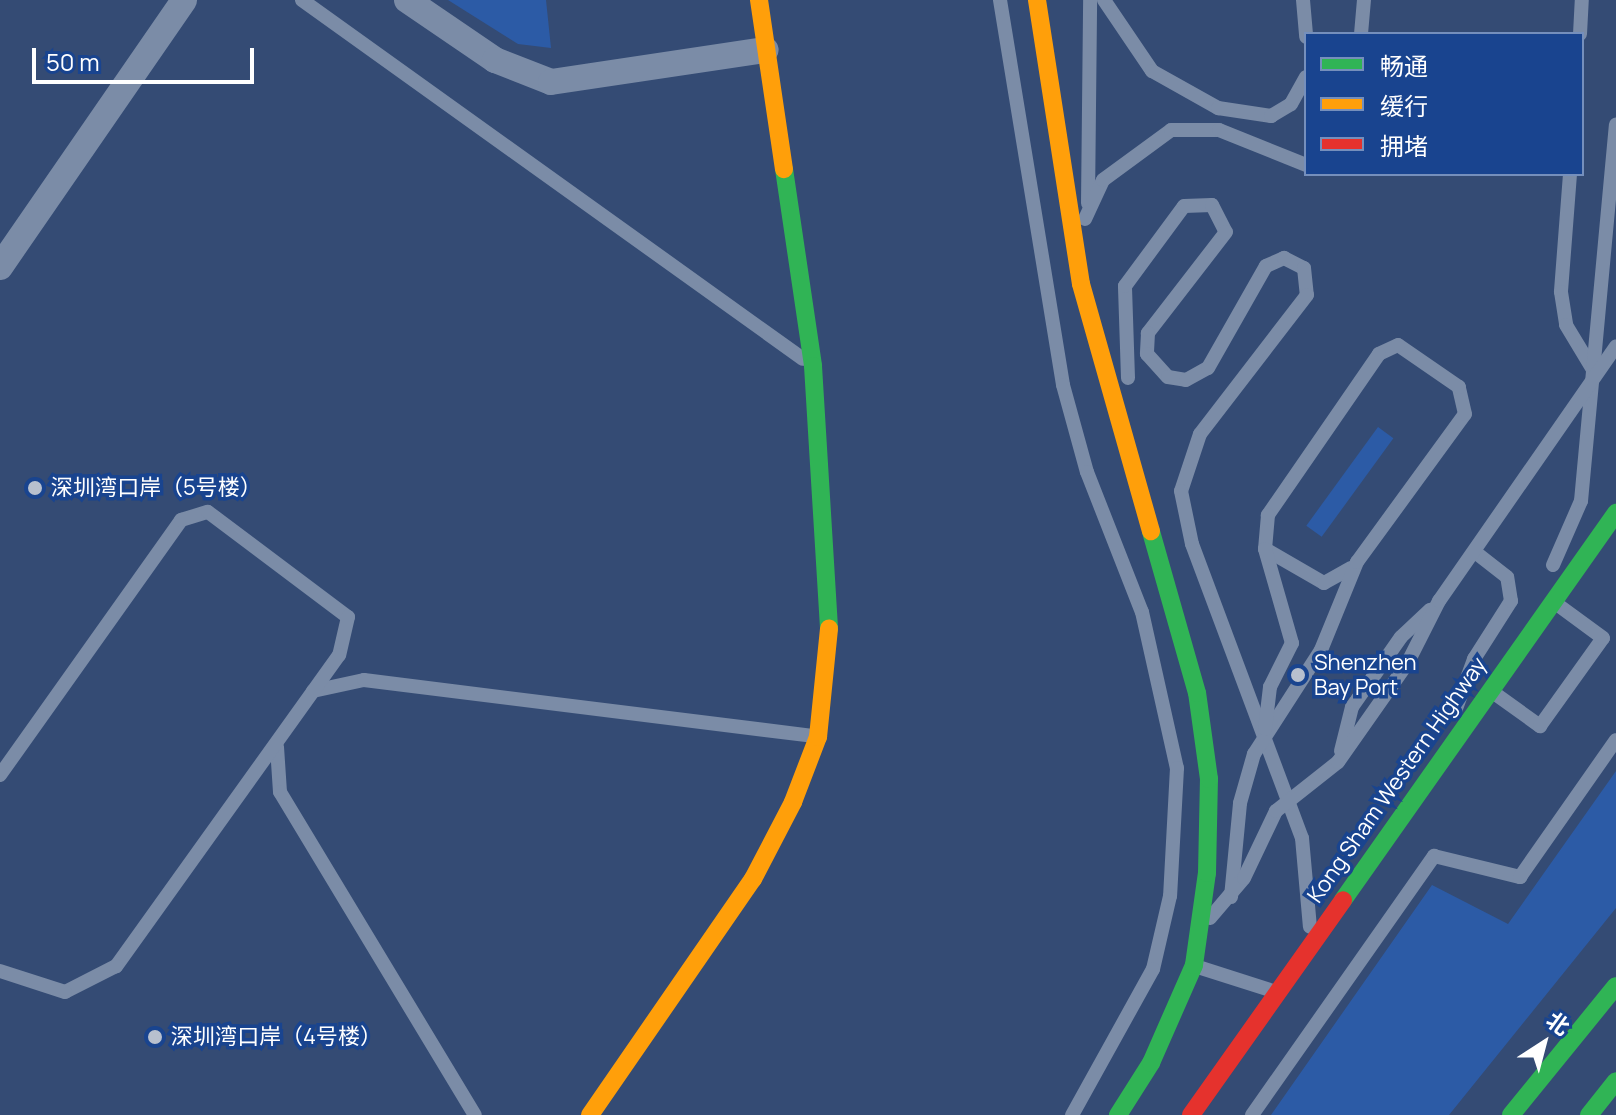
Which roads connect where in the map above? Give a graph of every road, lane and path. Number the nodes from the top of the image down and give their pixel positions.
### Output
1 (184, 0) edge
2 (302, 0) edge
3 (407, 0) edge
4 (759, 0) edge
5 (1000, 0) edge
6 (1037, 0) edge
7 (1090, 0) edge
8 (1104, 0) edge
9 (1303, 0) edge
10 (1364, 0) edge
11 (1582, 0) edge
12 (1306, 32) edge
13 (1361, 32) edge
14 (1580, 32) edge
15 (766, 50) junction
16 (1304, 81) edge
17 (1616, 125) edge
18 (1304, 164) edge
19 (1570, 176) edge
20 (1088, 208) junction
21 (0, 267) edge
22 (1081, 284) junction
23 (1616, 346) edge
24 (813, 366) junction
25 (1596, 373) junction
26 (1131, 478) junction
27 (1616, 513) edge
28 (1265, 549) junction
29 (1476, 553) junction
30 (1357, 562) junction
31 (1543, 580) dead end
32 (1553, 601) junction
33 (1528, 604) dead end
34 (1522, 645) junction
35 (1491, 690) junction
36 (313, 691) junction
37 (1264, 733) junction
38 (818, 737) junction
39 (279, 740) junction
40 (1616, 740) edge
41 (1438, 764) junction
42 (0, 775) edge
43 (1287, 802) junction
44 (1231, 897) junction
45 (1202, 925) junction
46 (1311, 942) junction
47 (1194, 965) junction
48 (0, 971) edge
49 (1616, 986) edge
50 (1276, 991) junction
51 (1616, 1081) edge
52 (475, 1115) edge
53 (590, 1115) edge
54 (1072, 1115) edge
55 (1118, 1115) edge
56 (1191, 1115) edge
57 (1252, 1115) edge
58 (1511, 1115) edge
59 (1589, 1115) edge

1 - 21 street
2 - 24 lane
3 - 15 street
4 - 15 main road
5 - 54 lane
6 - 22 main road
7 - 20 lane
8 - 16 lane
9 - 12 lane
10 - 13 lane
11 - 14 lane
15 - 24 main road
17 - 25 lane
18 - 20 lane
19 - 25 lane
20 - 22 lane
22 - 26 main road
23 - 25 lane
24 - 38 main road
25 - 29 lane
25 - 31 lane
26 - 37 lane
26 - 45 main road
27 - 32 main road, Kong Sham Western Highway
28 - 30 lane
28 - 30 lane
28 - 37 lane
29 - 41 lane
29 - 43 lane
30 - 37 lane
32 - 34 main road, Kong Sham Western Highway
32 - 35 lane
33 - 34 lane
34 - 35 main road, Kong Sham Western Highway
35 - 41 main road, Kong Sham Western Highway
36 - 38 lane
36 - 39 lane
36 - 42 lane
37 - 43 lane
37 - 44 lane
38 - 53 main road
39 - 48 lane
39 - 52 lane
40 - 57 lane
41 - 46 main road, Kong Sham Western Highway
43 - 44 lane
43 - 46 lane
44 - 45 lane
45 - 47 main road
46 - 50 main road, Kong Sham Western Highway
47 - 50 lane
47 - 55 main road
49 - 58 main road
50 - 56 main road, Kong Sham Western Highway
51 - 59 main road

